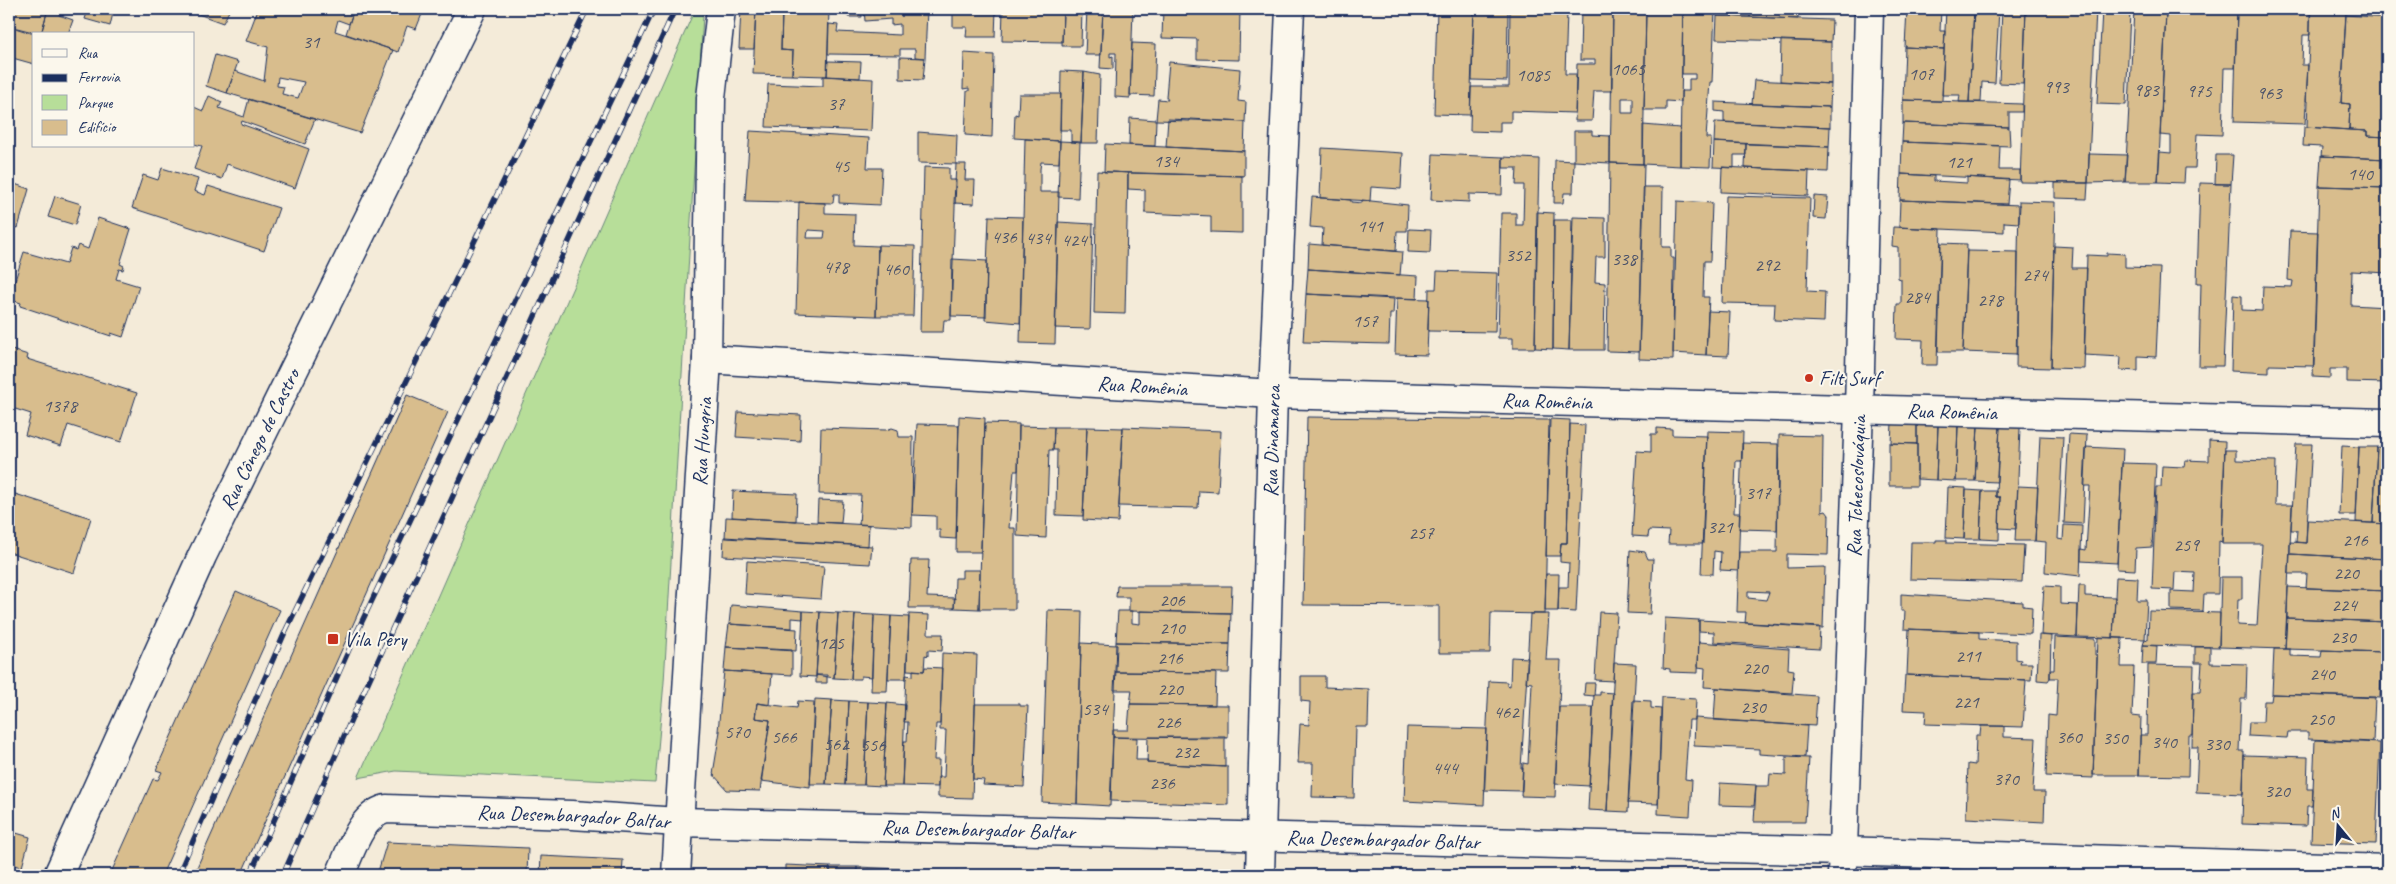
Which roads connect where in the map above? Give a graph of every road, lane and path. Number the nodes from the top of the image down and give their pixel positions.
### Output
1 (472, 9) edge
2 (721, 9) edge
3 (1290, 9) edge
4 (1869, 9) edge
5 (707, 359) junction
6 (1273, 394) junction
7 (1859, 409) junction
8 (2387, 423) edge
9 (678, 822) junction
10 (1262, 837) junction
11 (1842, 863) edge
12 (2387, 869) edge
13 (58, 875) edge
14 (340, 875) edge
15 (676, 875) edge
16 (1260, 875) edge

1 - 13 street, Rua Cônego de Castro
2 - 5 street, Rua Hungria
3 - 6 street, Rua Dinamarca
4 - 7 street, Rua Tchecoslováquia
5 - 6 street, Rua Romênia
5 - 9 street, Rua Hungria
6 - 7 street, Rua Romênia
6 - 10 street, Rua Dinamarca
7 - 8 street, Rua Romênia
7 - 11 street, Rua Tchecoslováquia
9 - 10 street, Rua Desembargador Baltar
9 - 14 street, Rua Desembargador Baltar
9 - 15 street, Rua Hungria
10 - 11 street, Rua Desembargador Baltar
10 - 16 street, Rua Dinamarca
11 - 12 street, Rua Desembargador Baltar

